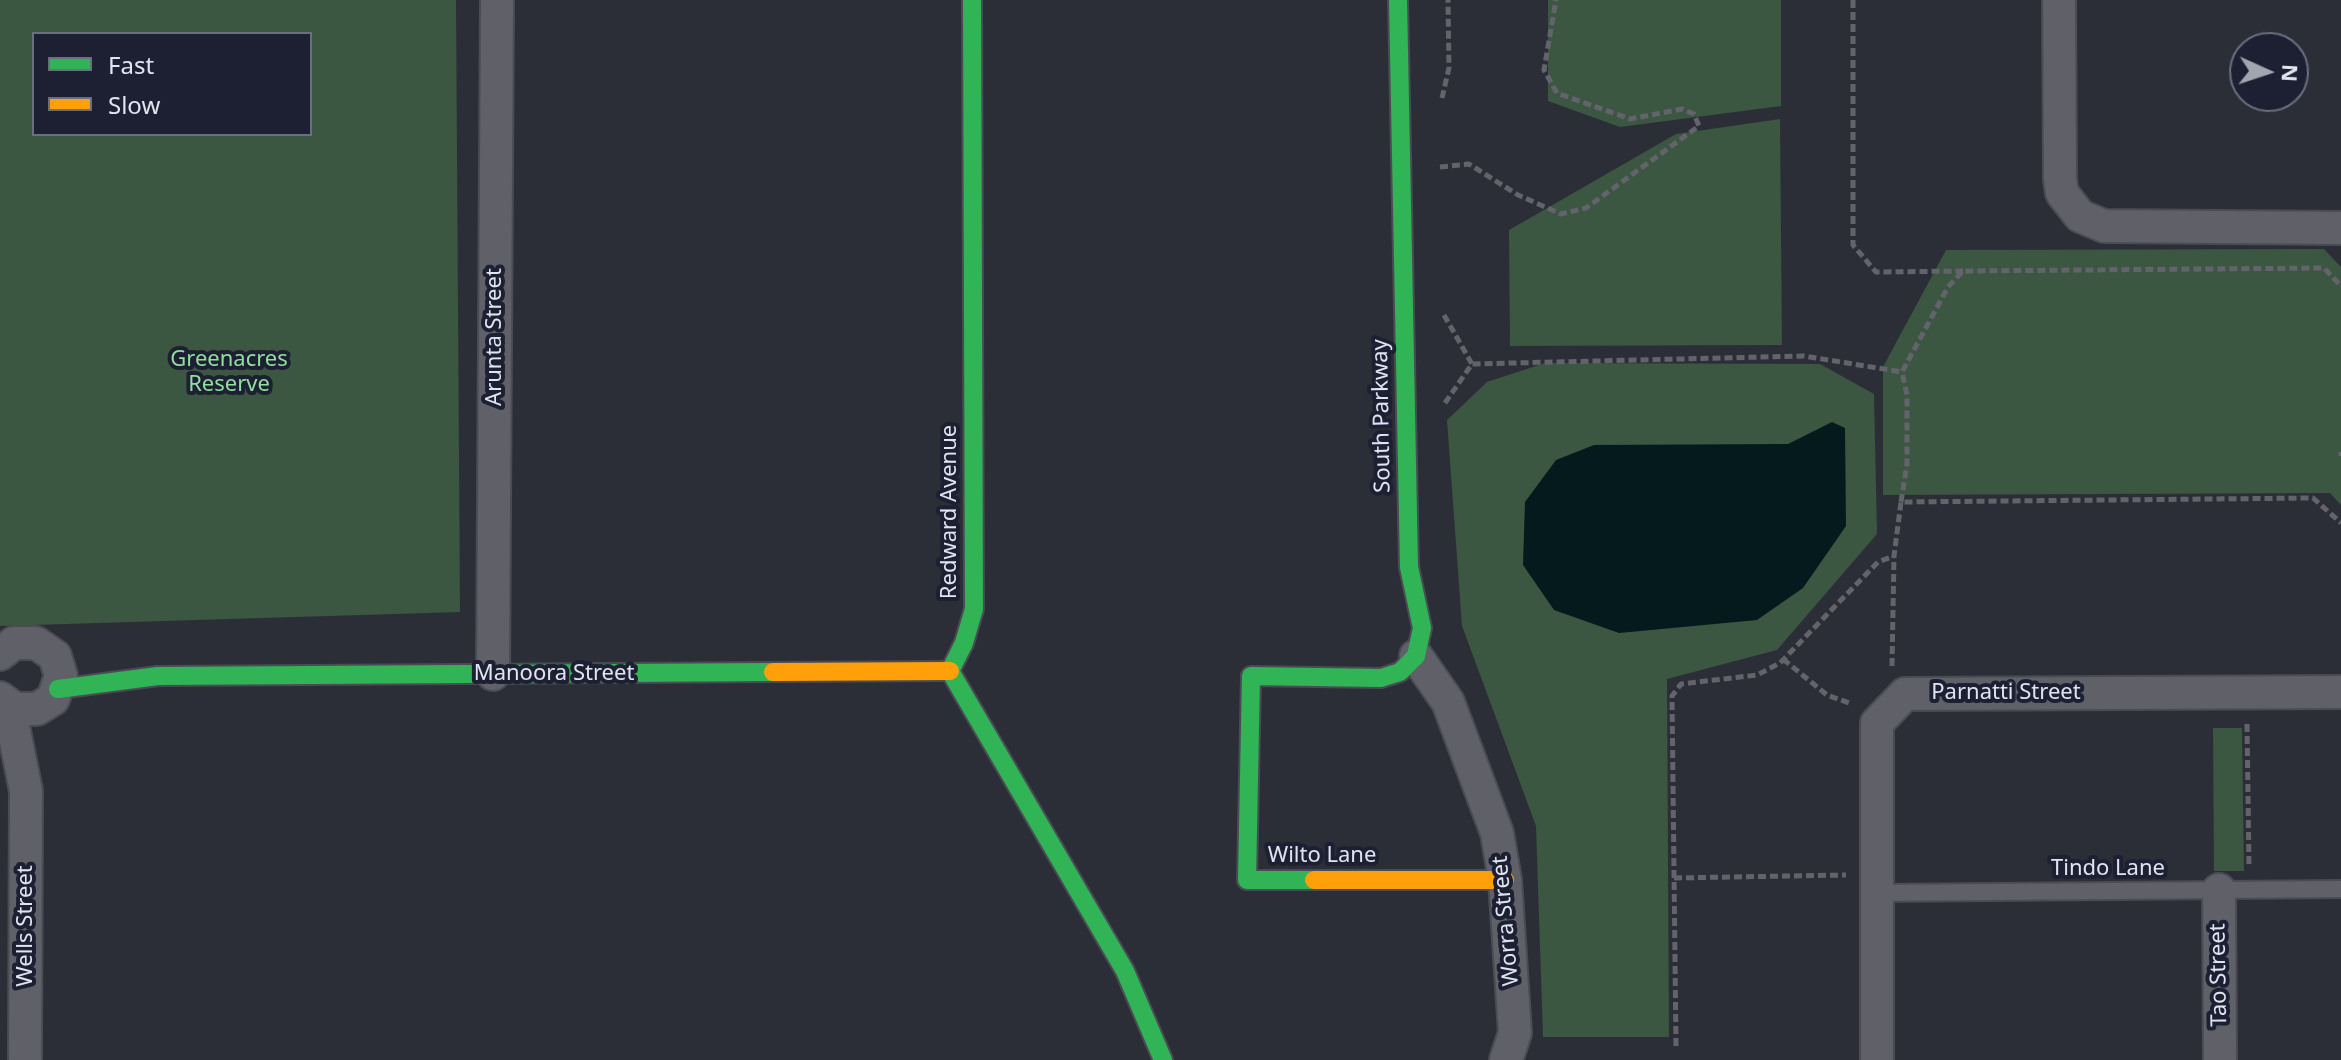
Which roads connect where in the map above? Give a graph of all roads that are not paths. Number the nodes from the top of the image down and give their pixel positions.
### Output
1 (497, 0) edge
2 (972, 0) edge
3 (1398, 0) edge
4 (2059, 0) edge
5 (2341, 228) edge
6 (0, 654) edge
7 (1416, 656) junction
8 (950, 671) junction
9 (493, 674) junction
10 (158, 676) joint
11 (54, 686) junction
12 (2341, 692) edge
13 (5, 702) edge
14 (26, 791) junction
15 (1505, 880) junction
16 (1875, 884) junction
17 (2341, 889) edge
18 (2234, 890) junction
19 (25, 1060) edge
20 (1163, 1060) edge
21 (1506, 1060) edge
22 (1877, 1060) edge
23 (2220, 1060) edge

1 - 9 street, Arunta Street
2 - 8 street, Redward Avenue
3 - 7 street, South Parkway
4 - 5 street
6 - 11 street
7 - 15 street, Worra Street
7 - 15 street, Wilto Lane
8 - 9 street, Manoora Street
8 - 20 street
9 - 10 street, Manoora Street
10 - 11 street, Manoora Street
11 - 13 street, Manoora Street
11 - 14 street, Wells Street
12 - 16 street, Parnatti Street
13 - 14 street, Wells Street
14 - 19 street, Wells Street
15 - 21 street, Worra Street
16 - 18 lane, Tindo Lane
16 - 22 street, Parnatti Street
17 - 18 lane, Tindo Lane
18 - 23 street, Tao Street

